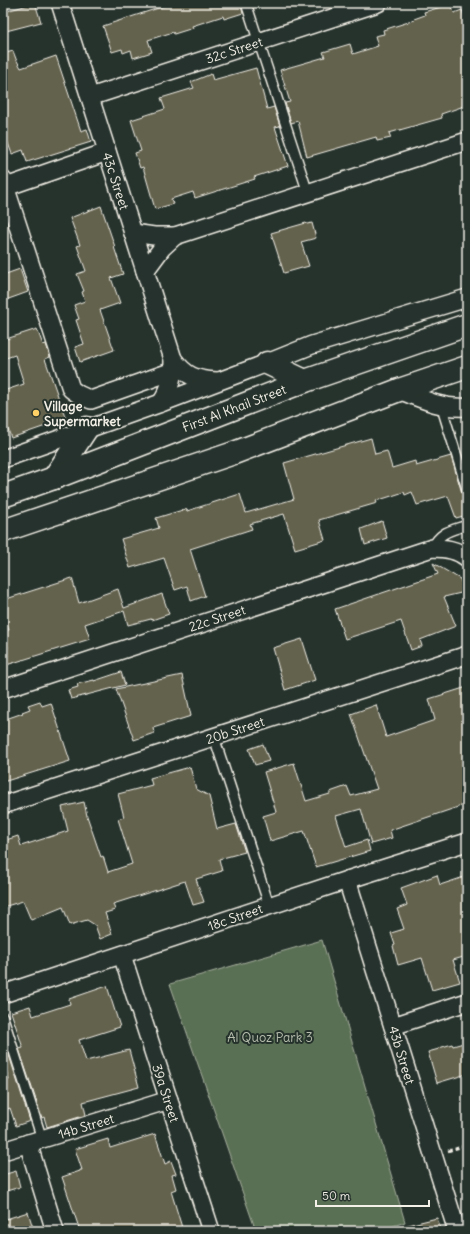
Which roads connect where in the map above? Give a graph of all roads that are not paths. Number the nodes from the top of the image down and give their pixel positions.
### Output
1 (60, 3) edge
2 (246, 3) edge
3 (378, 3) edge
4 (259, 42) junction
5 (90, 97) junction
6 (467, 141) edge
7 (107, 152) junction
8 (4, 185) edge
9 (308, 193) junction
10 (133, 233) junction
11 (175, 236) junction
12 (145, 271) junction
13 (467, 298) edge
14 (467, 325) edge
15 (268, 363) junction
16 (173, 365) junction
17 (466, 367) edge
18 (218, 381) junction
19 (305, 381) junction
20 (399, 390) junction
21 (161, 403) junction
22 (441, 405) junction
23 (467, 407) edge
24 (87, 428) junction
25 (3, 459) edge
26 (54, 478) junction
27 (467, 489) edge
28 (3, 496) edge
29 (467, 526) edge
30 (3, 531) edge
31 (432, 548) junction
32 (467, 558) edge
33 (467, 654) edge
34 (3, 689) edge
35 (214, 736) junction
36 (3, 805) edge
37 (467, 842) edge
38 (346, 880) junction
39 (269, 906) junction
40 (122, 955) junction
41 (3, 994) edge
42 (467, 1002) edge
43 (3, 1017) edge
44 (393, 1026) junction
45 (169, 1100) junction
46 (35, 1141) junction
47 (3, 1151) edge
48 (55, 1231) edge
49 (210, 1231) edge
50 (457, 1231) edge

1 - 5 street, 43c Street
2 - 4 lane
3 - 4 street, 32c Street
4 - 5 street, 32c Street
4 - 9 lane
5 - 7 street, 43c Street
6 - 9 street
7 - 8 street
7 - 10 street, 43c Street
8 - 16 street
9 - 11 street
10 - 11 street
10 - 12 street, 43c Street
11 - 12 street
12 - 16 street, 43c Street
13 - 15 street
14 - 19 main road, First Al Khail Street
15 - 18 street
15 - 19 main road
16 - 18 street, 43c Street
16 - 21 street
17 - 20 main road
18 - 21 street
19 - 26 main road, First Al Khail Street
20 - 22 street
20 - 30 main road
21 - 24 street
22 - 23 street
22 - 27 lane
24 - 25 street
24 - 26 main road
26 - 28 main road, First Al Khail Street
29 - 31 lane
31 - 32 street
31 - 34 street, 22c Street
33 - 35 street, 20b Street
35 - 36 street, 20b Street
35 - 39 lane
37 - 38 street, 18c Street
38 - 39 street, 18c Street
38 - 44 street, 43b Street
39 - 40 street, 18c Street
40 - 41 street, 18c Street
40 - 45 street, 39a Street
42 - 44 street
43 - 46 lane
44 - 50 street, 43b Street
45 - 46 street, 14b Street
45 - 49 street, 39a Street
46 - 47 street, 14b Street
46 - 48 street

